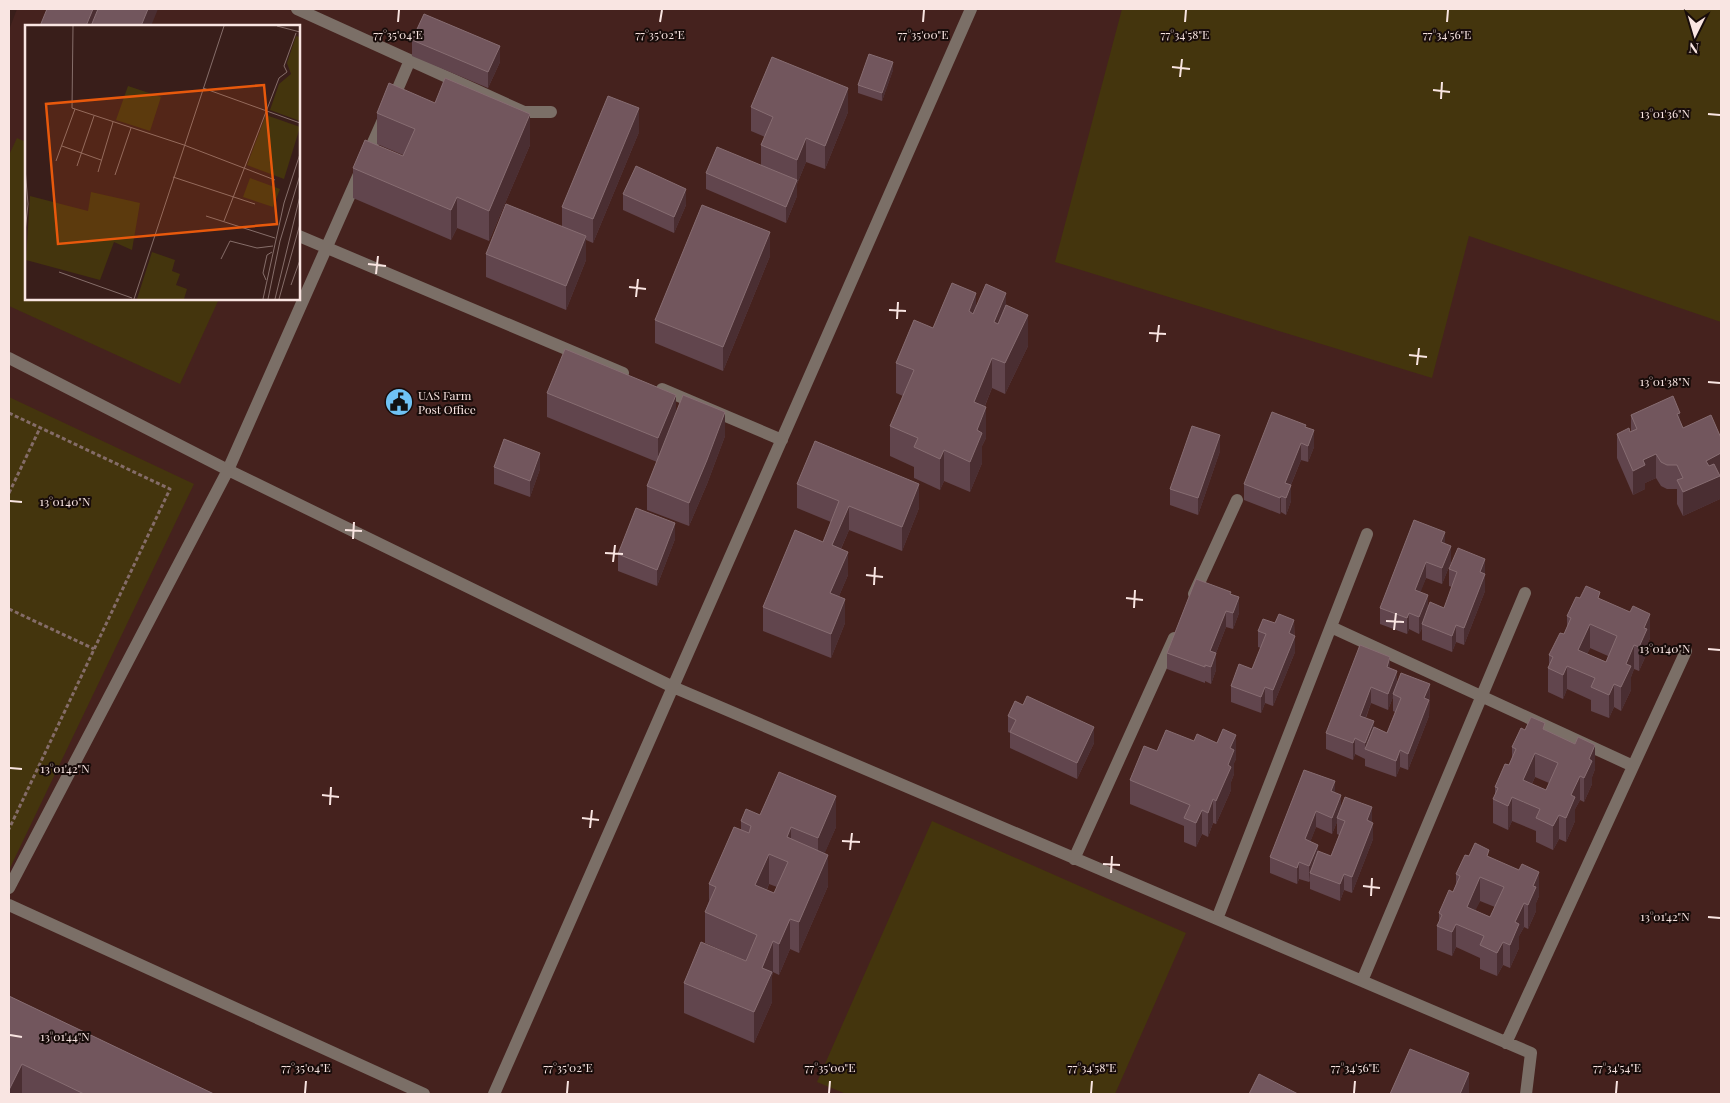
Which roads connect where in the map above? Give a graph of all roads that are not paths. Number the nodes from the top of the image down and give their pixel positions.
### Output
1 (297, 9) edge
2 (971, 9) edge
3 (410, 60) junction
4 (551, 112) dead end
5 (300, 236) edge
6 (327, 247) junction
7 (9, 358) edge
8 (636, 378) edge
9 (654, 386) edge
10 (782, 440) junction
11 (228, 470) junction
12 (1236, 500) dead end
13 (1367, 534) dead end
14 (1525, 593) dead end
15 (1188, 608) edge
16 (1180, 626) edge
17 (1331, 627) junction
18 (1686, 651) dead end
19 (673, 687) junction
20 (1482, 697) junction
21 (1633, 766) junction
22 (1074, 858) junction
23 (9, 888) edge
24 (9, 905) edge
25 (1217, 919) junction
26 (1362, 981) junction
27 (1506, 1043) junction
28 (424, 1094) edge
29 (494, 1094) edge
30 (1526, 1094) edge

1 - 3 lane
2 - 10 lane
3 - 4 lane
3 - 6 lane
5 - 6 lane
6 - 8 lane
6 - 11 lane
7 - 11 lane
9 - 10 lane
10 - 19 lane
11 - 19 lane
11 - 23 lane
12 - 15 lane
13 - 17 lane
14 - 20 lane
16 - 22 lane
17 - 20 lane
17 - 25 lane
18 - 21 lane
19 - 22 lane
19 - 29 lane
20 - 21 lane
20 - 26 lane
21 - 27 lane
22 - 25 lane
24 - 28 lane
25 - 26 lane
26 - 27 lane
27 - 30 lane

